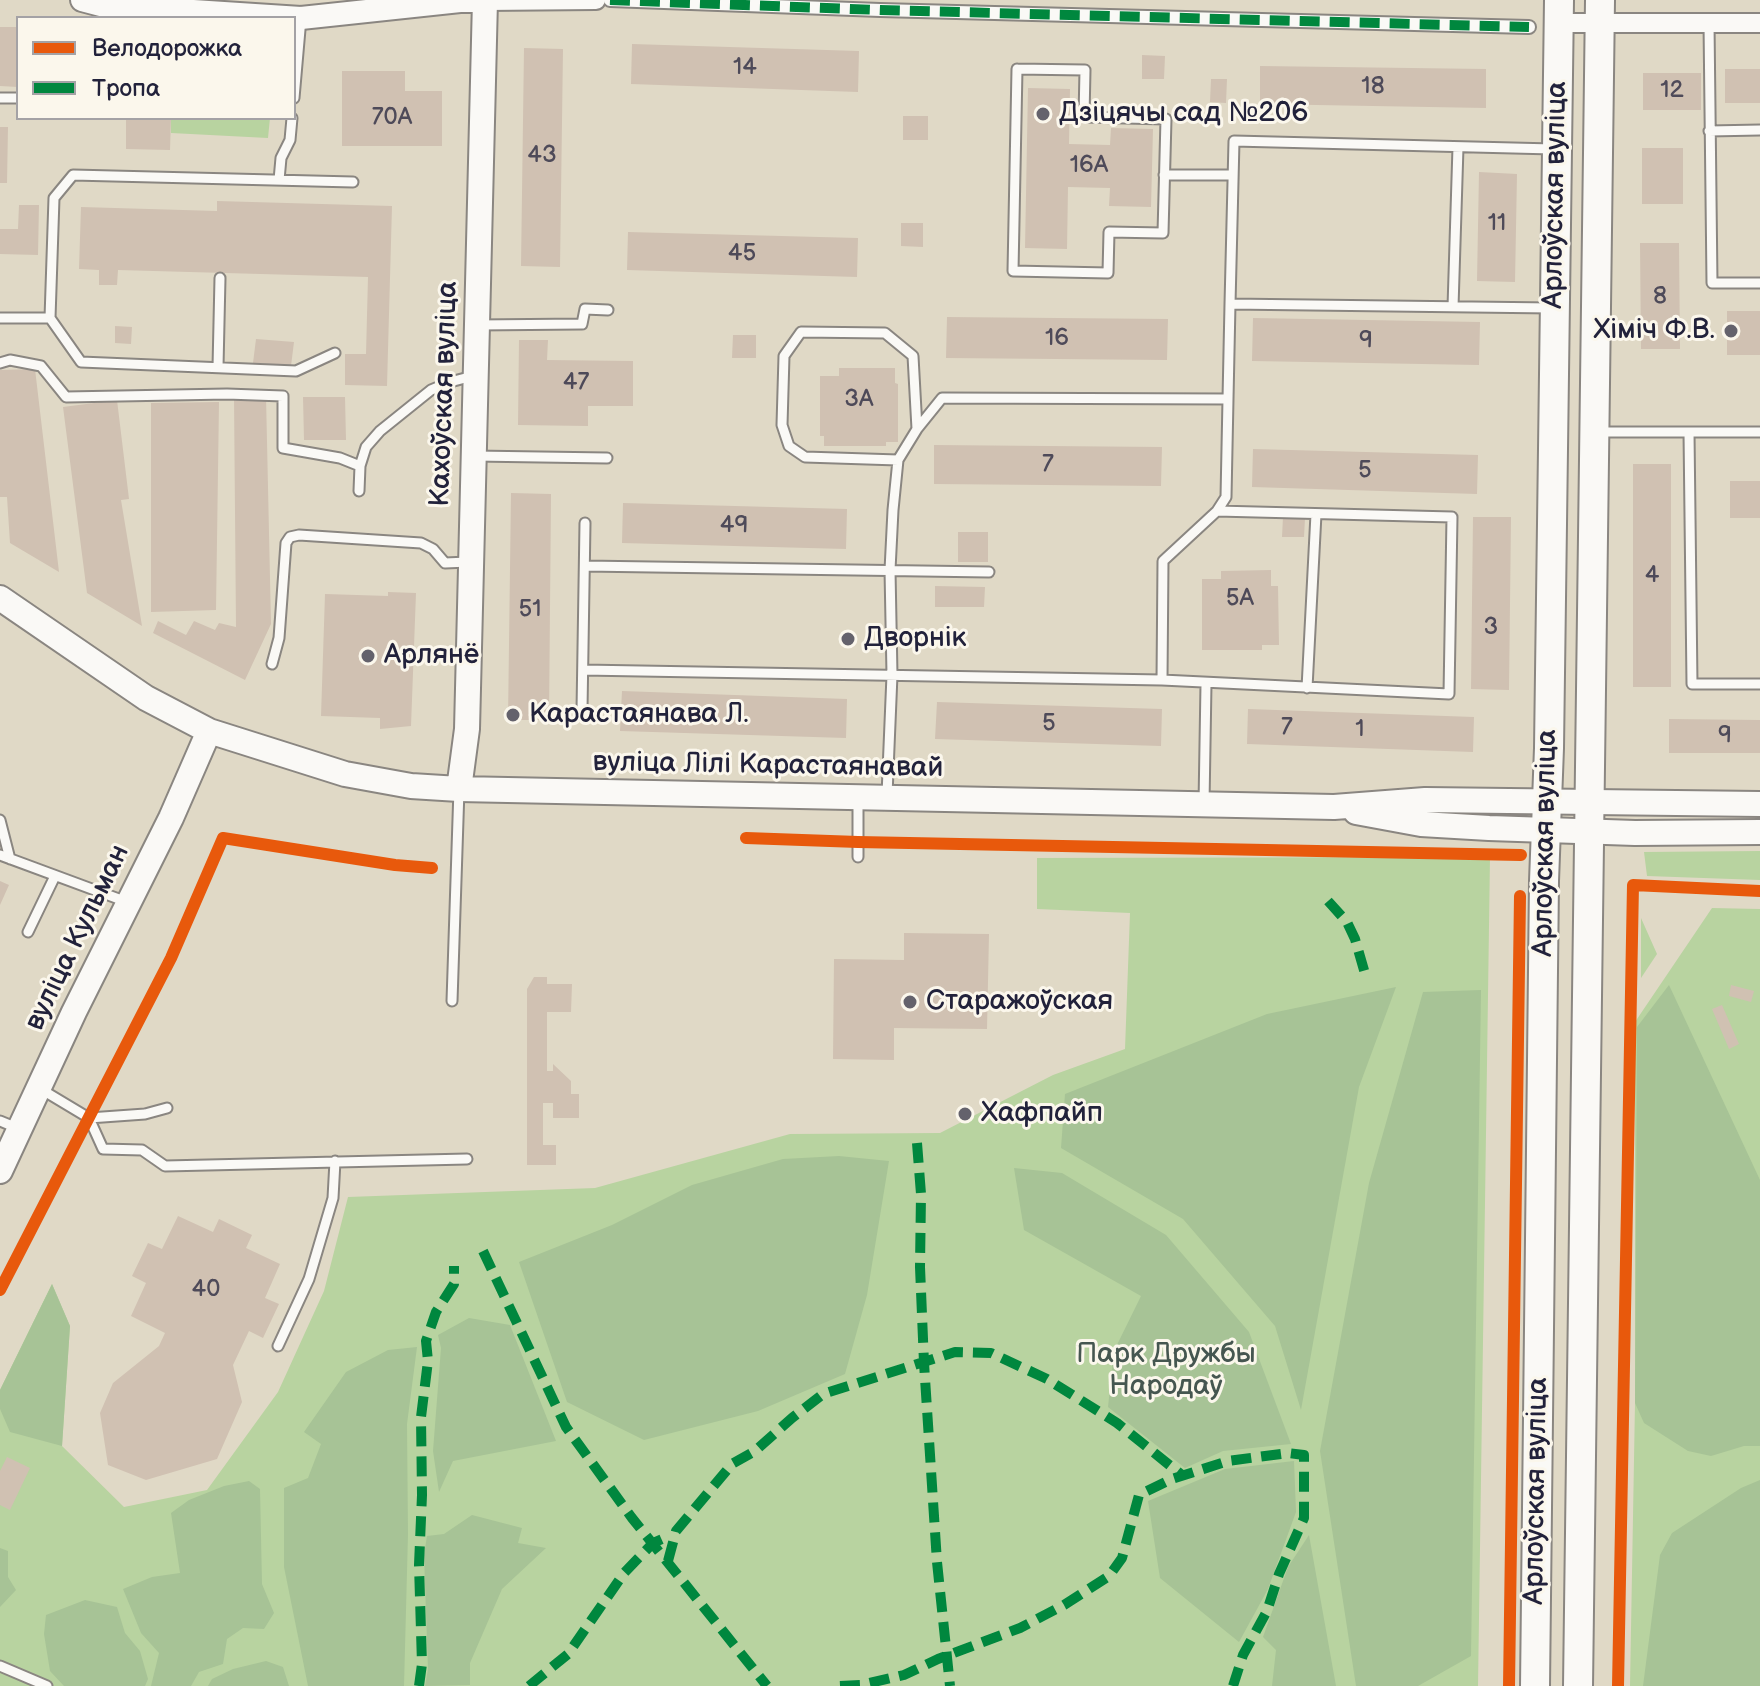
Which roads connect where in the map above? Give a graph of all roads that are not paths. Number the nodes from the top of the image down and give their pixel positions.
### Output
1 (485, 0) edge
2 (596, 0) edge
3 (610, 0) edge
4 (95, 2) edge
5 (1559, 11) edge
6 (1600, 11) edge
7 (275, 16) edge
8 (296, 18) edge
9 (301, 18) junction
10 (1709, 23) junction
11 (1760, 23) edge
12 (1529, 27) dead end
13 (296, 75) edge
14 (292, 120) edge
15 (1760, 130) edge
16 (1709, 131) junction
17 (1458, 147) junction
18 (1557, 149) junction
19 (1164, 175) junction
20 (1233, 175) junction
21 (279, 180) junction
22 (353, 182) dead end
23 (220, 278) dead end
24 (1760, 283) edge
25 (1230, 304) junction
26 (1453, 307) junction
27 (1555, 308) junction
28 (608, 310) dead end
29 (0, 318) edge
30 (50, 318) junction
31 (477, 325) junction
32 (335, 353) dead end
33 (0, 363) edge
34 (218, 367) junction
35 (476, 375) junction
36 (1228, 399) junction
37 (917, 429) junction
38 (1593, 432) junction
39 (1689, 432) junction
40 (1760, 432) edge
41 (472, 456) junction
42 (607, 458) dead end
43 (898, 460) junction
44 (360, 466) junction
45 (359, 491) dead end
46 (1217, 511) junction
47 (1316, 514) junction
48 (585, 523) dead end
49 (470, 562) junction
50 (585, 566) junction
51 (890, 570) junction
52 (989, 572) dead end
53 (0, 598) edge
54 (272, 664) dead end
55 (583, 670) junction
56 (892, 675) junction
57 (1162, 680) junction
58 (1206, 684) junction
59 (1760, 684) edge
60 (1307, 688) junction
61 (582, 710) dead end
62 (209, 731) junction
63 (459, 789) junction
64 (858, 798) junction
65 (887, 798) junction
66 (1546, 799) junction
67 (1588, 800) junction
68 (1760, 804) edge
69 (1204, 805) junction
70 (1334, 807) junction
71 (0, 820) edge
72 (1546, 830) junction
73 (1588, 831) junction
74 (1760, 832) edge
75 (5, 857) edge
76 (858, 857) dead end
77 (55, 876) junction
78 (127, 902) junction
79 (28, 932) dead end
80 (452, 1001) dead end
81 (39, 1088) junction
82 (167, 1108) dead end
83 (89, 1118) junction
84 (10, 1125) edge
85 (467, 1159) dead end
86 (335, 1161) junction
87 (0, 1171) edge
88 (278, 1346) dead end
89 (0, 1666) edge
90 (47, 1686) edge
91 (1535, 1686) edge
92 (1578, 1686) edge

1 - 2 street
1 - 9 street
1 - 31 main road, Кахоўская вуліца
3 - 12 street
4 - 7 street
5 - 6 street
5 - 18 main road, Арлоўская вуліца
6 - 10 street
6 - 38 main road, Арлоўская вуліца
8 - 9 street
9 - 13 lane
10 - 11 street
10 - 16 lane
14 - 21 lane
15 - 16 lane
16 - 24 lane
17 - 18 lane
17 - 20 lane
17 - 26 lane
18 - 27 main road, Арлоўская вуліца
19 - 19 lane
19 - 20 lane
20 - 25 lane
21 - 22 lane
21 - 30 lane
23 - 34 lane
25 - 26 lane
25 - 36 lane
26 - 27 lane
27 - 66 main road, Арлоўская вуліца
28 - 31 lane
29 - 30 lane
30 - 34 lane
31 - 35 main road, Кахоўская вуліца
32 - 34 lane
33 - 44 lane
35 - 41 main road, Кахоўская вуліца
35 - 44 lane
36 - 37 lane
36 - 46 lane
37 - 43 lane
37 - 43 lane
38 - 39 lane
38 - 67 main road, Арлоўская вуліца
39 - 40 lane
39 - 59 lane
41 - 42 lane
41 - 49 main road, Кахоўская вуліца
43 - 51 lane
44 - 45 lane
46 - 47 lane
46 - 57 lane
47 - 60 lane
47 - 60 lane
48 - 50 lane
49 - 54 lane
49 - 63 main road, Кахоўская вуліца
50 - 51 lane
50 - 55 lane
51 - 52 lane
51 - 56 lane
53 - 62 main road, вуліца Лілі Карастаянавай
55 - 56 lane
55 - 61 lane
56 - 57 lane
56 - 65 lane
57 - 58 lane
58 - 60 lane
58 - 69 lane
62 - 63 main road, вуліца Лілі Карастаянавай
62 - 78 main road, вуліца Кульман
63 - 64 main road, вуліца Лілі Карастаянавай
63 - 80 lane
64 - 65 main road, вуліца Лілі Карастаянавай
64 - 76 lane
65 - 69 main road, вуліца Лілі Карастаянавай
66 - 67 main road, вуліца Лілі Карастаянавай
66 - 70 main road, вуліца Лілі Карастаянавай
66 - 72 main road, Арлоўская вуліца
67 - 68 main road, вуліца Лілі Карастаянавай
67 - 73 main road, Арлоўская вуліца
69 - 70 main road, вуліца Лілі Карастаянавай
70 - 72 main road, вуліца Лілі Карастаянавай
71 - 75 lane
72 - 73 main road, вуліца Лілі Карастаянавай
72 - 91 main road, Арлоўская вуліца
73 - 74 main road, вуліца Лілі Карастаянавай
73 - 92 main road, Арлоўская вуліца
75 - 77 lane
77 - 78 lane
77 - 79 lane
78 - 81 main road, вуліца Кульман
81 - 83 lane
81 - 84 main road, вуліца Кульман
82 - 83 lane
83 - 86 lane
84 - 87 main road, вуліца Кульман
85 - 86 lane
86 - 88 lane
89 - 90 lane

